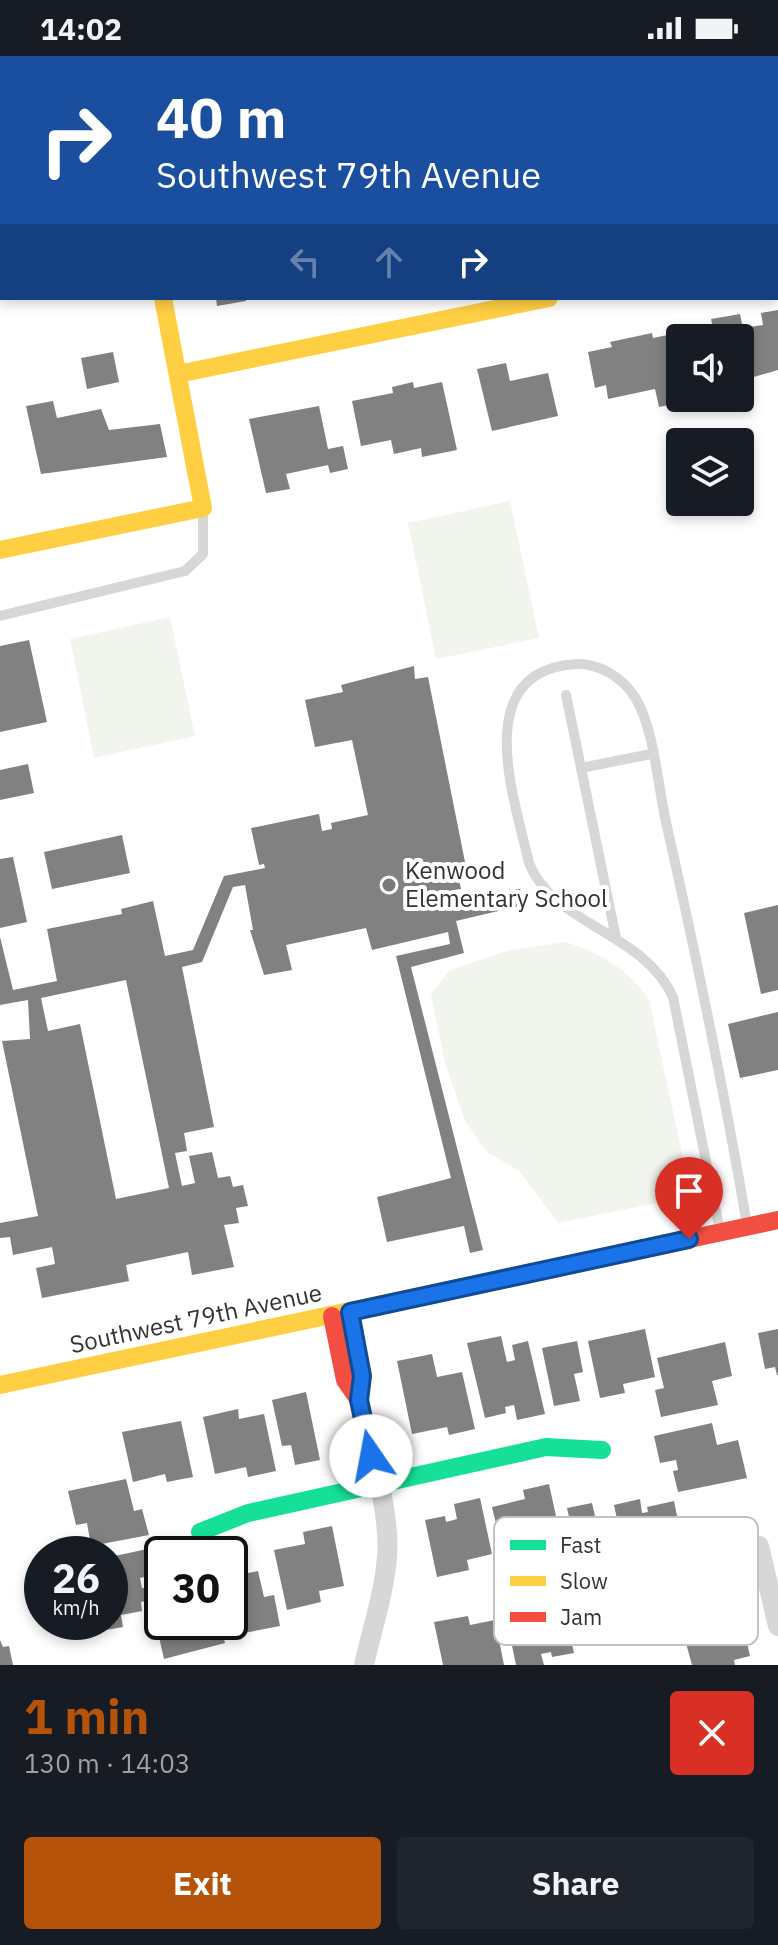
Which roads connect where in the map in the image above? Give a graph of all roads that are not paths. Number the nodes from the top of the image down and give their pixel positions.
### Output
1 (163, 300) edge
2 (539, 300) edge
3 (178, 374) junction
4 (203, 508) junction
5 (0, 550) edge
6 (0, 616) edge
7 (566, 695) dead end
8 (651, 754) junction
9 (581, 768) junction
10 (616, 938) junction
11 (778, 1220) edge
12 (748, 1227) junction
13 (720, 1232) junction
14 (341, 1314) junction
15 (0, 1385) edge
16 (359, 1400) joint
17 (602, 1450) dead end
18 (377, 1484) junction
19 (200, 1532) dead end
20 (759, 1546) dead end
21 (778, 1626) edge
22 (364, 1665) edge

1 - 3 street
2 - 3 street
3 - 4 street
4 - 5 street
4 - 6 lane
7 - 9 lane
8 - 9 lane
8 - 10 lane
8 - 12 lane
9 - 10 lane
10 - 13 lane
11 - 12 street, Southwest 79th Avenue
12 - 13 street, Southwest 79th Avenue
13 - 14 street, Southwest 79th Avenue
14 - 15 street, Southwest 79th Avenue
14 - 16 street
16 - 18 street
17 - 18 street
18 - 19 street
18 - 22 street
20 - 21 street

